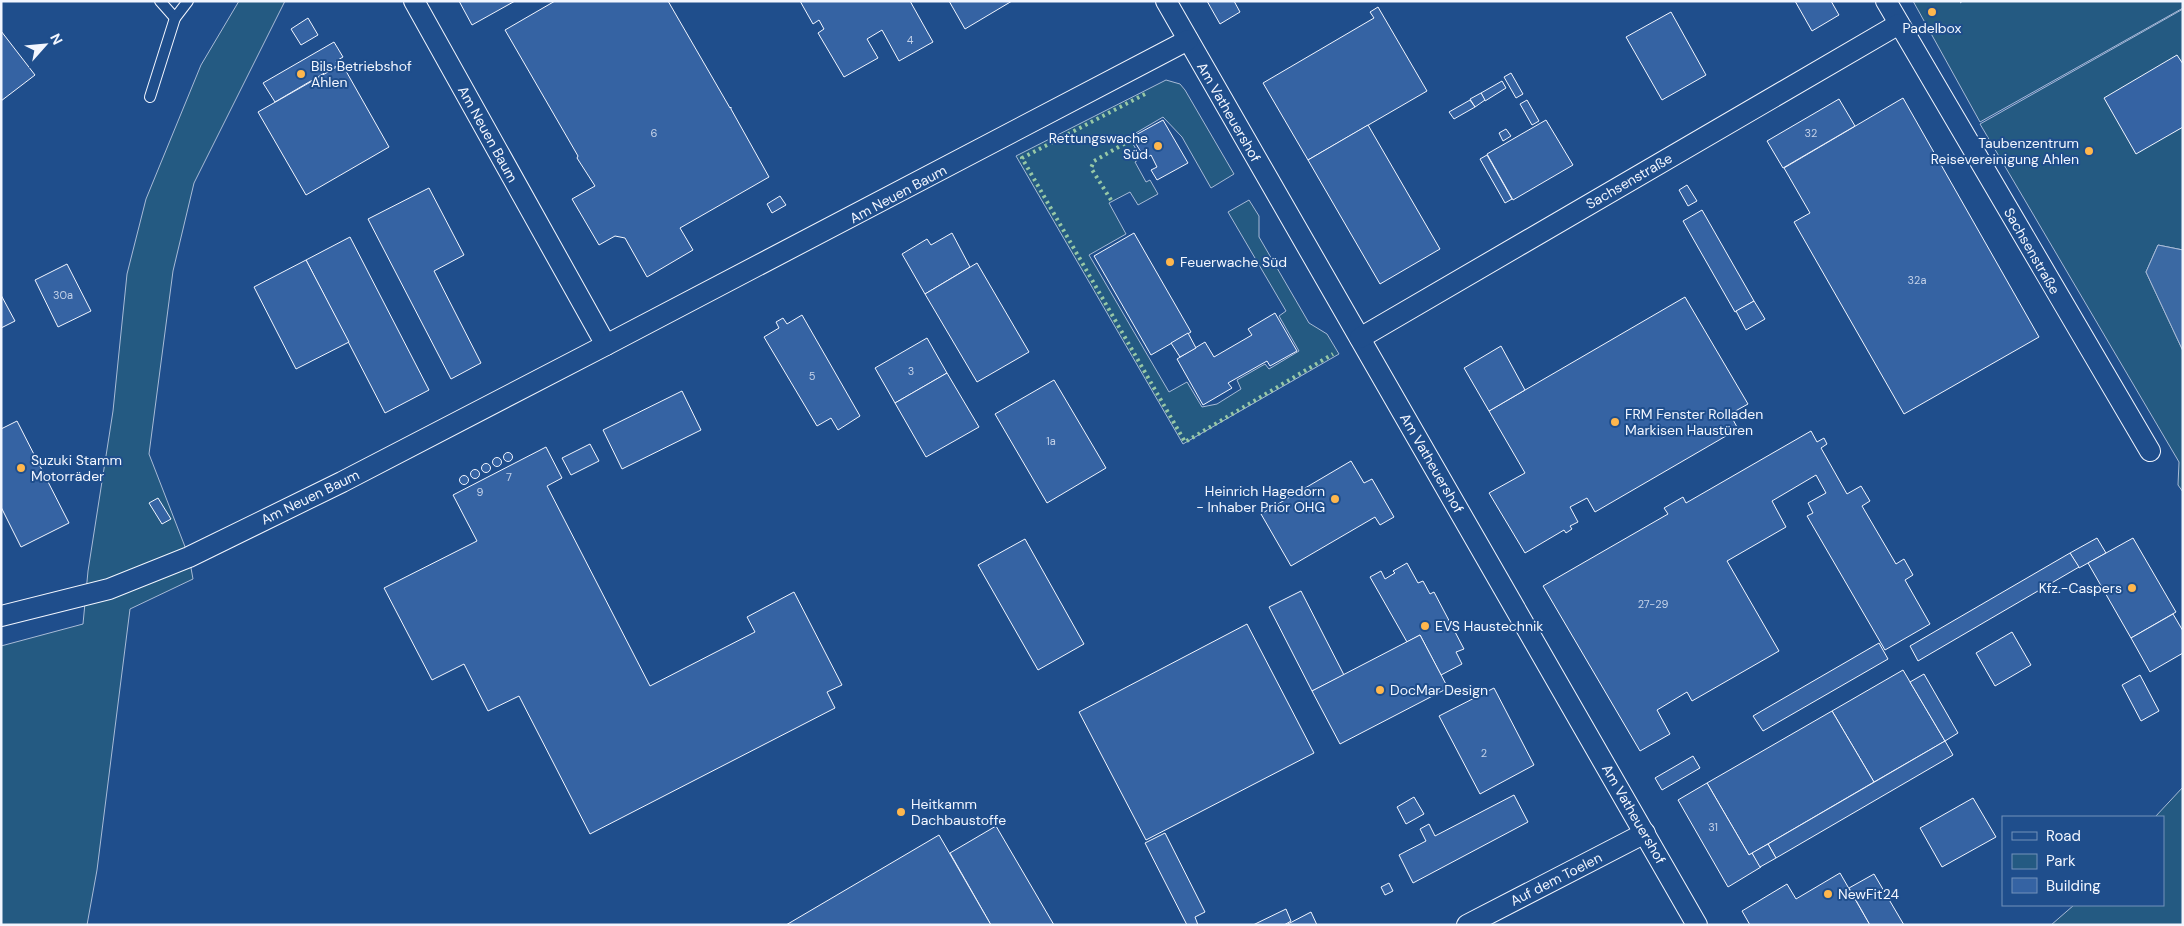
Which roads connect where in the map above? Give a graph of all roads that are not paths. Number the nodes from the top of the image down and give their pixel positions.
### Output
1 (160, 1) edge
2 (188, 1) edge
3 (414, 1) edge
4 (1166, 1) edge
5 (1886, 1) edge
6 (175, 18) junction
7 (1899, 24) junction
8 (1188, 40) junction
9 (150, 97) dead end
10 (1360, 338) junction
11 (606, 345) junction
12 (2150, 451) dead end
13 (1, 616) edge
14 (1645, 833) junction
15 (1466, 925) edge
16 (1697, 925) edge

1 - 6 lane
2 - 6 lane
3 - 11 street, Am Neuen Baum
4 - 8 street, Am Vatheuershof
5 - 7 street, Sachsenstraße
6 - 9 lane
7 - 10 street, Sachsenstraße
7 - 12 street, Sachsenstraße
8 - 10 street, Am Vatheuershof
8 - 11 street, Am Neuen Baum
10 - 14 street, Am Vatheuershof
11 - 13 street, Am Neuen Baum
14 - 15 street, Auf dem Toelen
14 - 16 street, Am Vatheuershof

